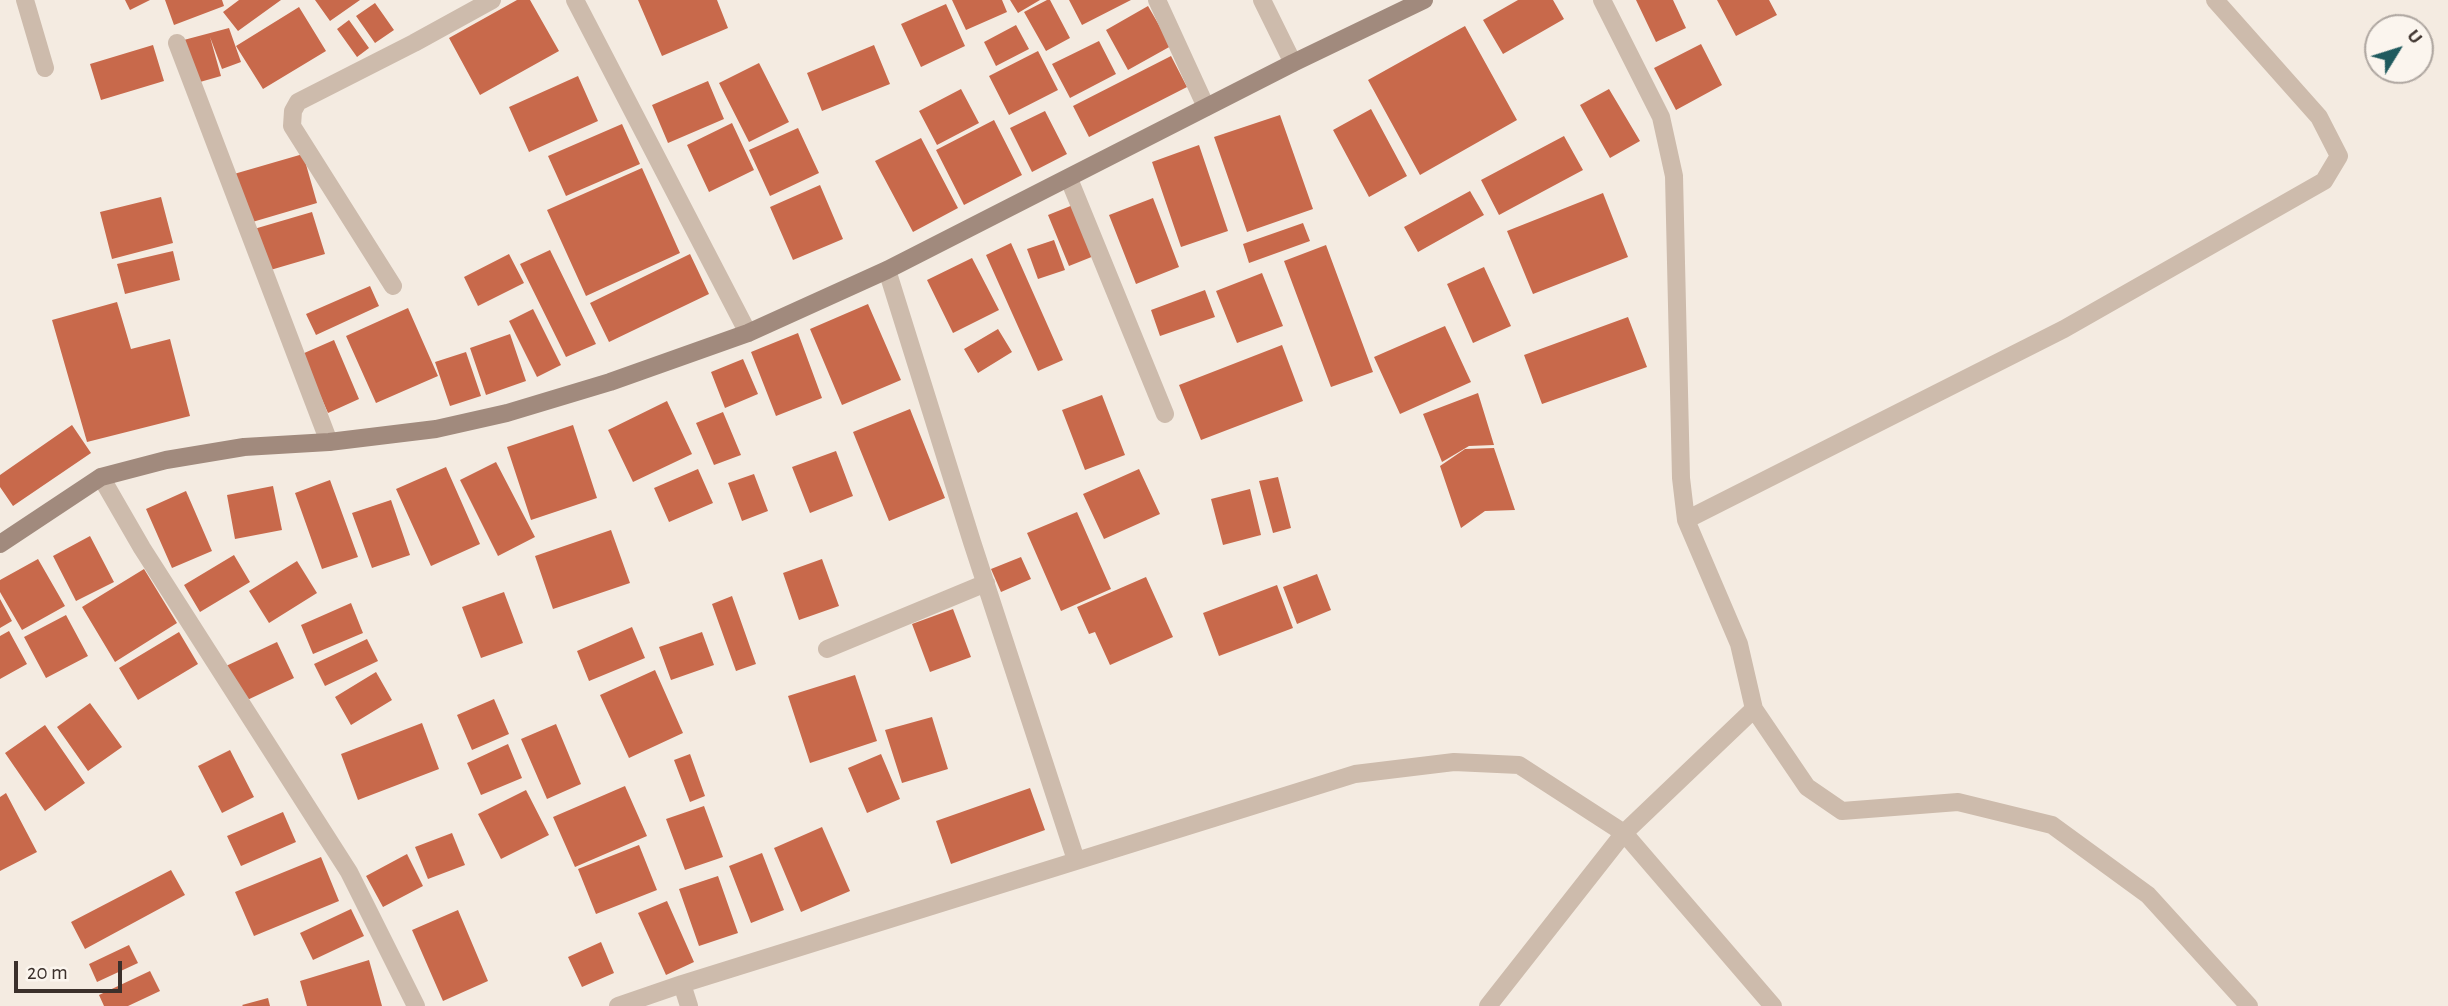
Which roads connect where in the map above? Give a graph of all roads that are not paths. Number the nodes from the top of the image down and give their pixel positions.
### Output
1 (25, 0) edge
2 (492, 0) edge
3 (575, 0) edge
4 (1157, 0) edge
5 (1262, 0) edge
6 (1424, 0) edge
7 (1602, 0) edge
8 (2215, 0) edge
9 (177, 43) dead end
10 (1293, 63) junction
11 (45, 68) dead end
12 (1206, 107) junction
13 (1069, 179) junction
14 (887, 270) junction
15 (393, 286) dead end
16 (748, 332) junction
17 (1165, 414) dead end
18 (329, 442) junction
19 (101, 477) junction
20 (1686, 520) junction
21 (0, 544) edge
22 (986, 583) junction
23 (827, 649) dead end
24 (1754, 709) junction
25 (1624, 833) junction
26 (1076, 860) junction
27 (682, 984) junction
28 (415, 1006) edge
29 (618, 1006) edge
30 (690, 1006) edge
31 (1488, 1006) edge
32 (1773, 1006) edge
33 (2249, 1006) edge

1 - 11 street
2 - 15 street
3 - 16 street
4 - 12 street
5 - 10 street
6 - 10 street
7 - 20 street
8 - 20 street
9 - 18 street
10 - 12 street
12 - 13 street
13 - 14 street
13 - 17 street
14 - 16 street
14 - 22 street
16 - 18 street
18 - 19 street
19 - 21 street
19 - 28 street
20 - 24 street
22 - 23 street
22 - 26 street
24 - 25 street
24 - 33 street
25 - 26 street
25 - 31 street
25 - 32 street
26 - 27 street
27 - 29 street
27 - 30 street

